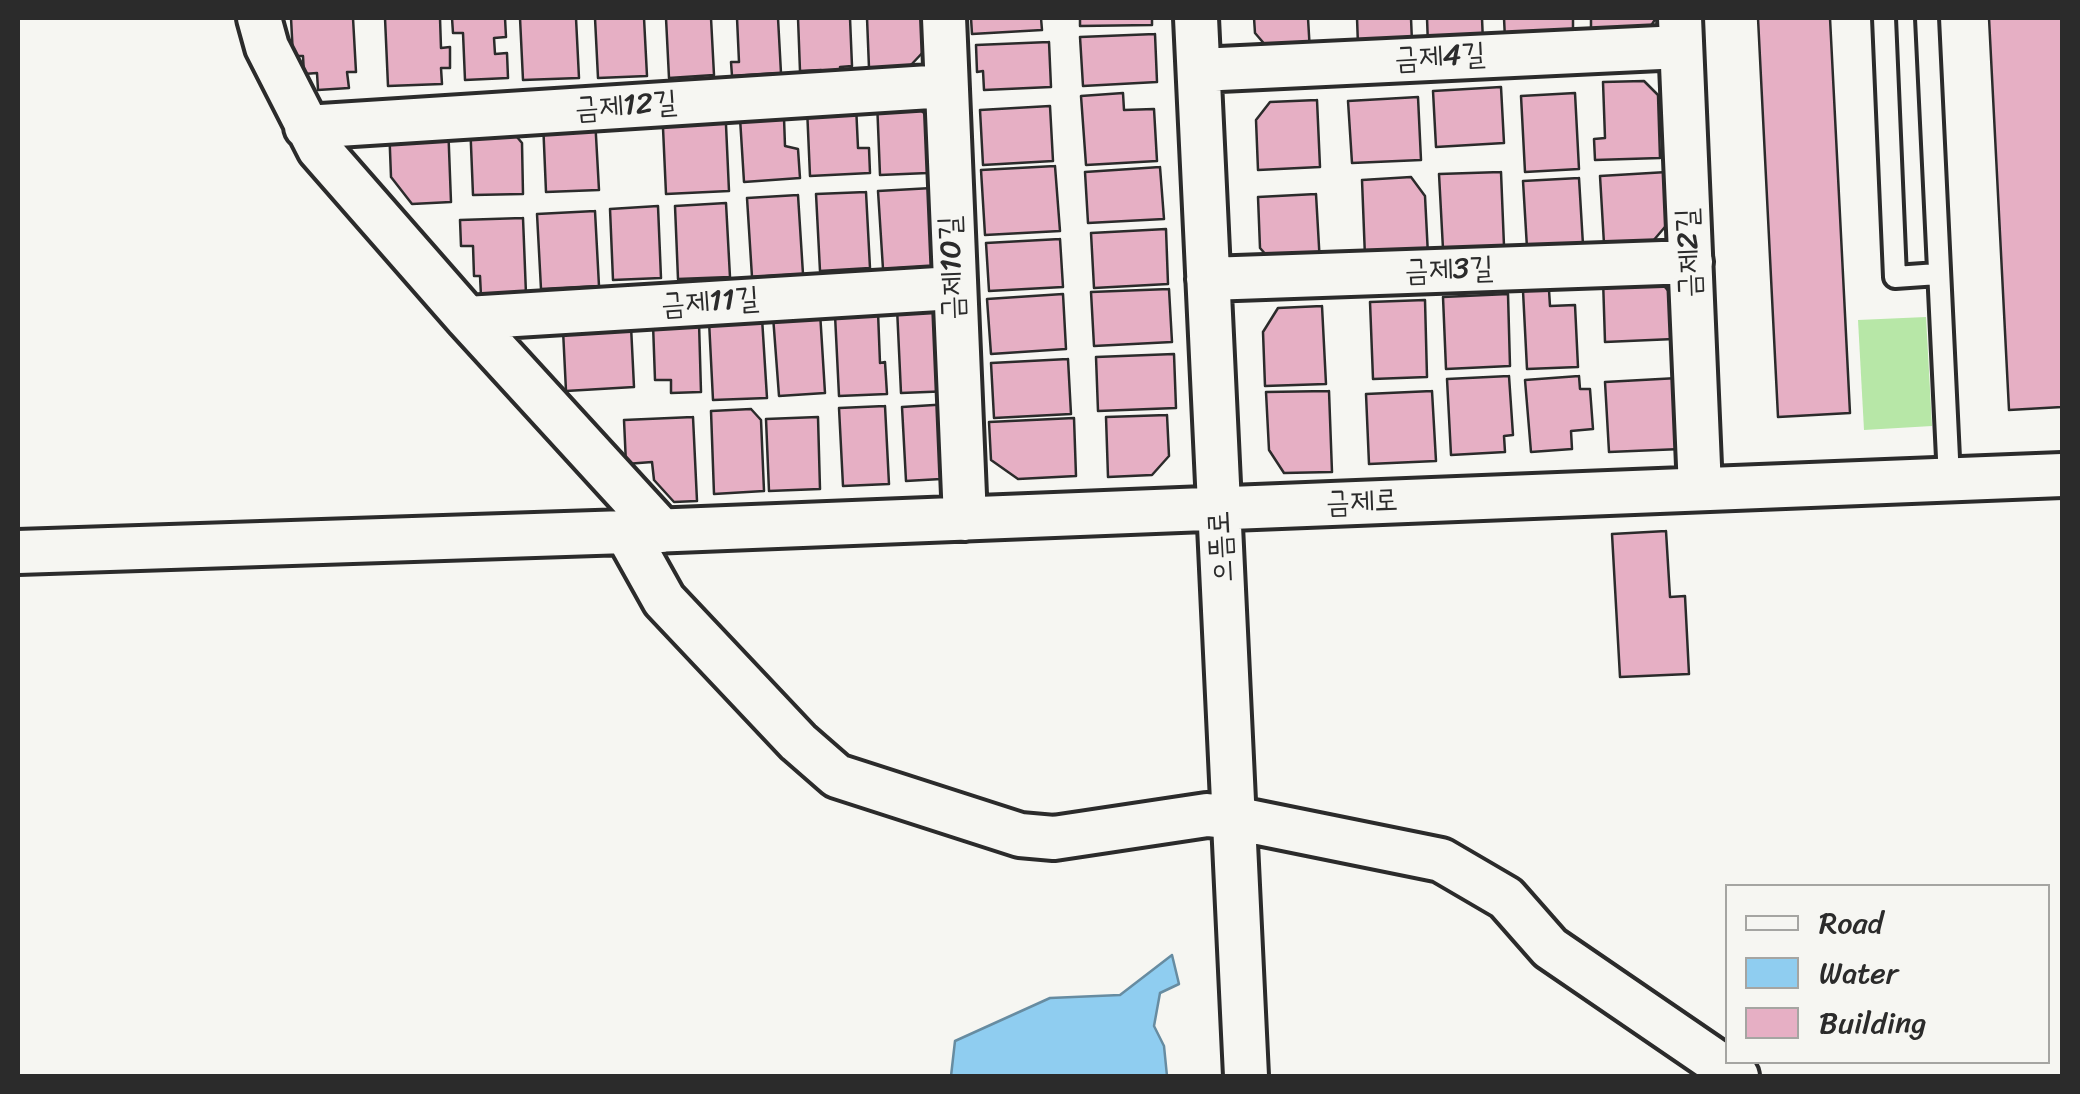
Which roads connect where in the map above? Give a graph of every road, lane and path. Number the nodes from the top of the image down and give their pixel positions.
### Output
1 (259, 18) edge
2 (944, 18) edge
3 (1196, 18) edge
4 (1884, 18) edge
5 (1926, 18) edge
6 (1680, 32) edge
7 (1198, 70) junction
8 (946, 86) junction
9 (306, 128) junction
10 (1690, 262) junction
11 (1938, 274) junction
12 (1208, 279) junction
13 (954, 288) junction
14 (467, 318) junction
15 (2062, 475) edge
16 (1949, 479) junction
17 (1700, 489) junction
18 (1220, 508) junction
19 (965, 519) junction
20 (644, 532) junction
21 (18, 552) edge
22 (1234, 818) junction
23 (1246, 1076) edge
24 (1737, 1076) edge

1 - 9 street
2 - 8 street, 금제10길
3 - 7 street, 으뜸로
4 - 11 lane
5 - 11 lane
6 - 7 street, 금제4길
6 - 10 street, 금제2길
7 - 12 street, 으뜸로
8 - 9 street, 금제12길
8 - 13 street, 금제10길
9 - 14 street
10 - 12 street, 금제3길
10 - 17 street, 금제2길
11 - 16 lane
12 - 18 street, 으뜸로
13 - 14 street, 금제11길
13 - 19 street, 금제10길
14 - 20 street
15 - 16 street, 금제로
16 - 17 street, 금제로
17 - 18 street, 금제로
18 - 19 street, 금제로
18 - 22 street, 으뜸로
19 - 20 street, 금제로
20 - 21 street, 금제로
20 - 22 street
22 - 23 street, 으뜸로
22 - 24 street

